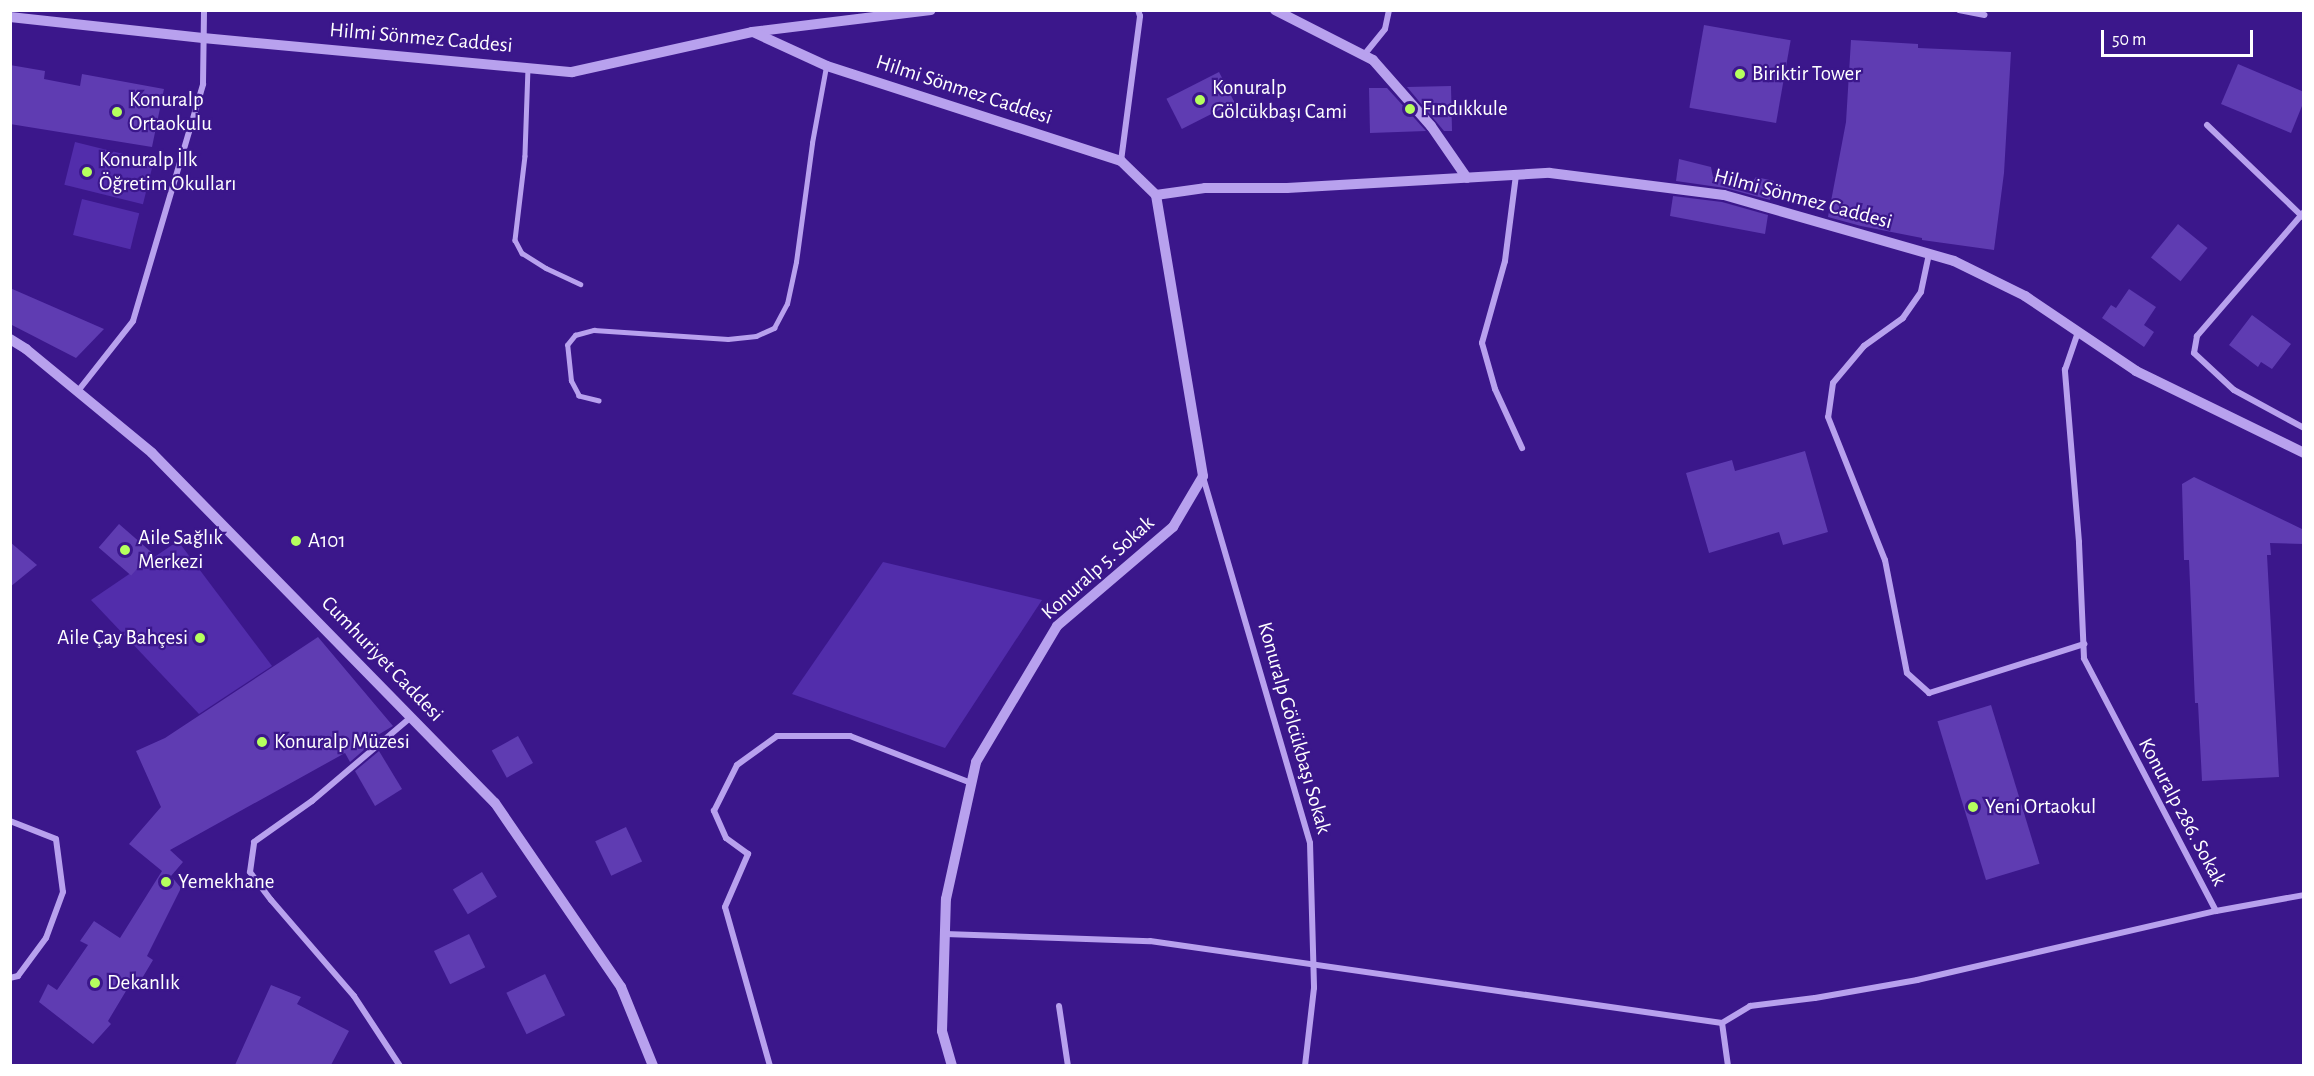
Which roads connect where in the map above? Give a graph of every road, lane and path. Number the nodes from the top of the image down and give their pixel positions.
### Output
1 (204, 10) edge
2 (931, 10) edge
3 (1138, 10) edge
4 (1275, 10) edge
5 (1389, 10) edge
6 (1959, 10) edge
7 (1984, 15) dead end
8 (10, 17) edge
9 (752, 32) junction
10 (203, 38) junction
11 (1364, 55) junction
12 (826, 66) junction
13 (528, 68) junction
14 (2207, 125) dead end
15 (1121, 161) junction
16 (1516, 175) junction
17 (1467, 178) junction
18 (1156, 195) junction
19 (2303, 215) edge
20 (1929, 253) junction
21 (580, 284) dead end
22 (2078, 332) junction
23 (10, 339) edge
24 (78, 391) junction
25 (598, 401) dead end
26 (2304, 428) edge
27 (1522, 448) dead end
28 (2304, 453) edge
29 (1203, 476) junction
30 (2084, 644) junction
31 (411, 717) junction
32 (971, 783) junction
33 (10, 821) edge
34 (2304, 895) edge
35 (2216, 911) junction
36 (945, 934) junction
37 (1314, 965) junction
38 (10, 978) edge
39 (1059, 1006) dead end
40 (1722, 1023) junction
41 (400, 1065) edge
42 (653, 1065) edge
43 (770, 1065) edge
44 (952, 1065) edge
45 (1068, 1065) edge
46 (1305, 1065) edge
47 (1728, 1065) edge

1 - 10 street
2 - 9 street, Hilmi Sönmez Caddesi
3 - 15 street
4 - 11 street
5 - 11 street
6 - 7 street
8 - 10 street, Hilmi Sönmez Caddesi
9 - 12 street, Hilmi Sönmez Caddesi
9 - 13 street, Hilmi Sönmez Caddesi
10 - 13 street, Hilmi Sönmez Caddesi
10 - 24 street
11 - 17 street
12 - 15 street, Hilmi Sönmez Caddesi
12 - 25 lane
13 - 21 lane
14 - 19 street
15 - 18 street, Hilmi Sönmez Caddesi
16 - 17 street, Hilmi Sönmez Caddesi
16 - 20 street, Hilmi Sönmez Caddesi
16 - 27 street
17 - 18 street, Hilmi Sönmez Caddesi
18 - 29 street
19 - 26 street
20 - 22 street, Hilmi Sönmez Caddesi
20 - 30 street
22 - 28 street, Hilmi Sönmez Caddesi
22 - 30 street, Konuralp 286. Sokak
23 - 24 street, Cumhuriyet Caddesi
24 - 31 street, Cumhuriyet Caddesi
29 - 32 street, Konuralp 5. Sokak
29 - 37 street, Konuralp Gölcükbaşı Sokak
30 - 35 street, Konuralp 286. Sokak
31 - 41 street
31 - 42 street, Cumhuriyet Caddesi
32 - 36 street, Konuralp 5. Sokak
32 - 43 street
33 - 38 street
34 - 35 street
35 - 40 street, Konuralp 286. Sokak
36 - 37 street
36 - 44 street, Konuralp 5. Sokak
37 - 40 street
37 - 46 street, Konuralp Gölcükbaşı Sokak
39 - 45 street
40 - 47 street

